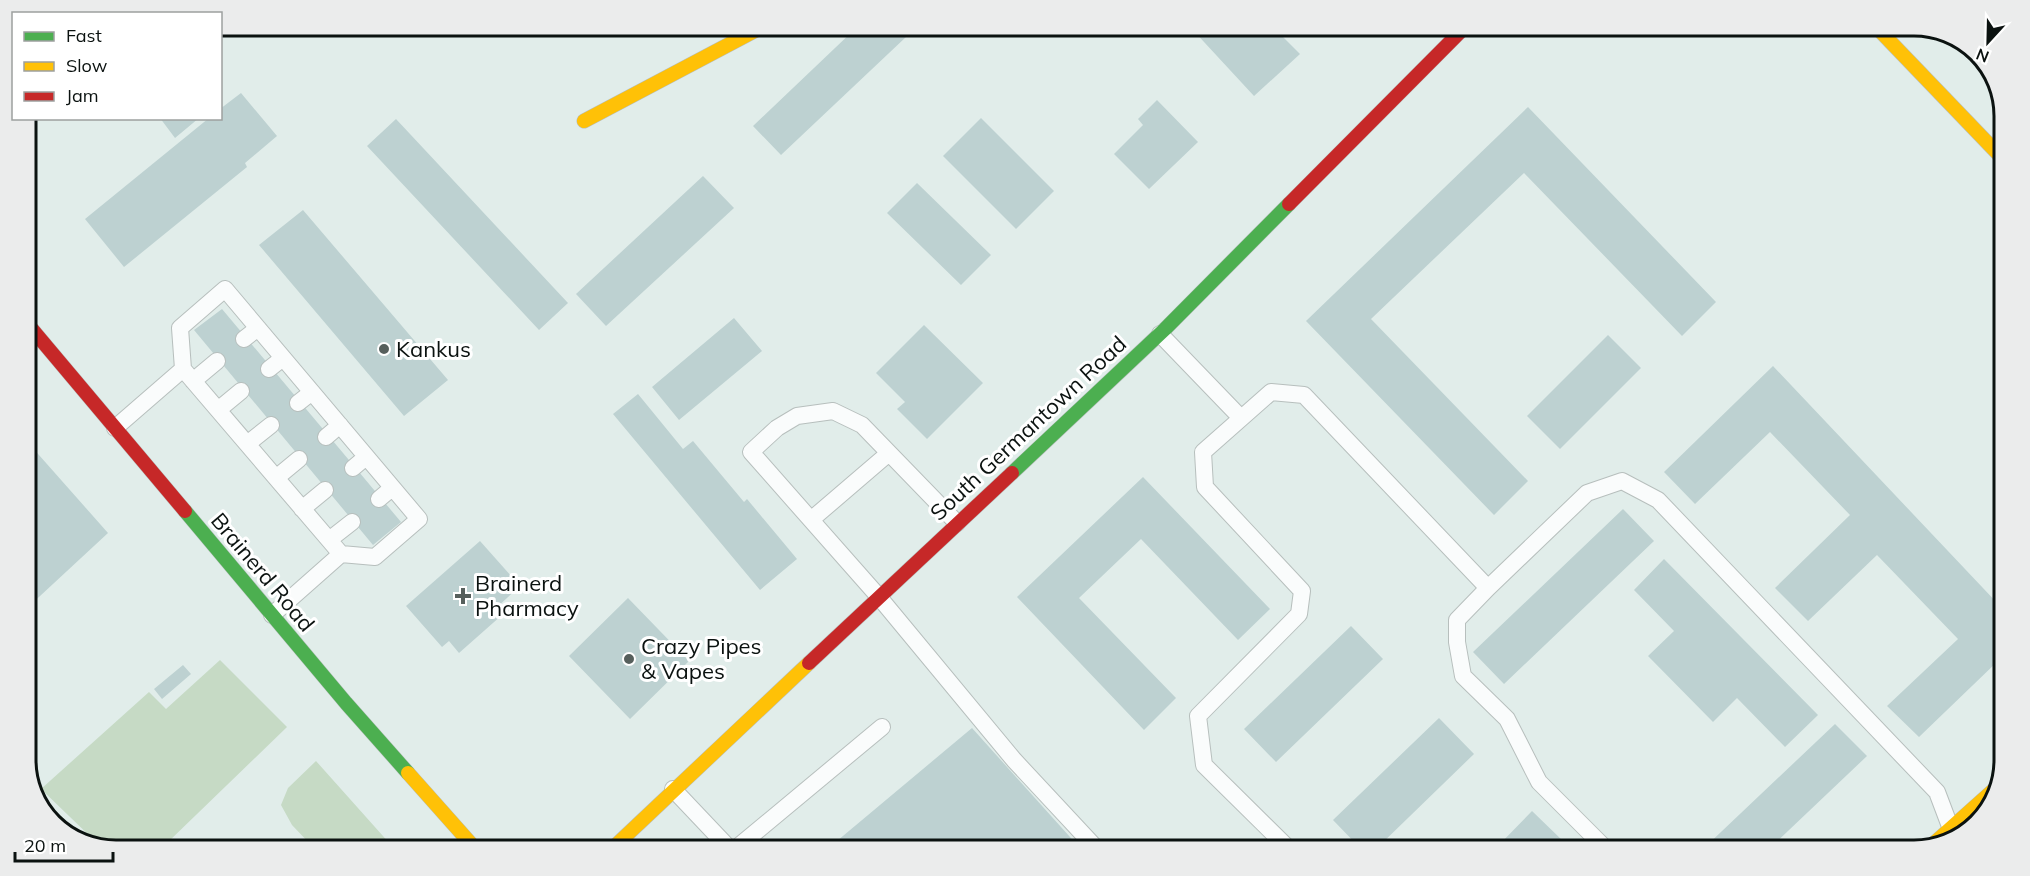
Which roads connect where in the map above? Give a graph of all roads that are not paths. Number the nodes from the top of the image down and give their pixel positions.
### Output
1 (745, 36) edge
2 (1456, 36) edge
3 (1885, 36) edge
4 (584, 121) dead end
5 (1994, 150) edge
6 (258, 328) junction
7 (1160, 333) junction
8 (36, 334) edge
9 (244, 339) dead end
10 (284, 358) junction
11 (217, 361) dead end
12 (269, 369) dead end
13 (188, 375) junction
14 (242, 391) dead end
15 (312, 392) junction
16 (298, 403) dead end
17 (218, 410) junction
18 (1241, 418) junction
19 (271, 425) dead end
20 (340, 425) junction
21 (115, 428) junction
22 (326, 437) dead end
23 (247, 444) junction
24 (889, 453) junction
25 (366, 457) junction
26 (299, 459) dead end
27 (352, 468) dead end
28 (276, 478) junction
29 (392, 488) junction
30 (325, 490) dead end
31 (379, 499) dead end
32 (302, 508) junction
33 (812, 519) junction
34 (352, 522) dead end
35 (957, 523) junction
36 (329, 540) junction
37 (341, 554) junction
38 (1488, 588) junction
39 (879, 597) junction
40 (272, 615) junction
41 (882, 727) dead end
42 (673, 789) junction
43 (1983, 799) edge
44 (1951, 829) junction
45 (1946, 833) edge
46 (468, 840) edge
47 (621, 840) edge
48 (721, 840) edge
49 (746, 840) edge
50 (1088, 840) edge
51 (1280, 840) edge
52 (1597, 840) edge

1 - 4 main road
2 - 7 main road, South Germantown Road
3 - 5 main road
6 - 9 lane
6 - 10 lane
6 - 13 lane
7 - 18 lane
7 - 35 main road, South Germantown Road
8 - 21 main road, Brainerd Road
10 - 12 lane
10 - 15 lane
11 - 13 lane
13 - 17 lane
13 - 21 lane
14 - 17 lane
15 - 16 lane
15 - 20 lane
17 - 23 lane
18 - 38 lane
18 - 51 lane
19 - 23 lane
20 - 22 lane
20 - 25 lane
21 - 40 main road, Brainerd Road
23 - 28 lane
24 - 33 lane
24 - 33 lane
24 - 35 lane
25 - 27 lane
25 - 29 lane
26 - 28 lane
28 - 32 lane
29 - 31 lane
29 - 37 lane
30 - 32 lane
32 - 36 lane
33 - 39 lane
34 - 36 lane
35 - 39 main road, South Germantown Road
36 - 37 lane
37 - 40 lane
38 - 44 lane
38 - 52 lane
39 - 42 main road, South Germantown Road
39 - 50 lane
40 - 46 main road, Brainerd Road
41 - 49 lane
42 - 47 main road, South Germantown Road
42 - 48 lane
43 - 44 main road
44 - 45 main road

